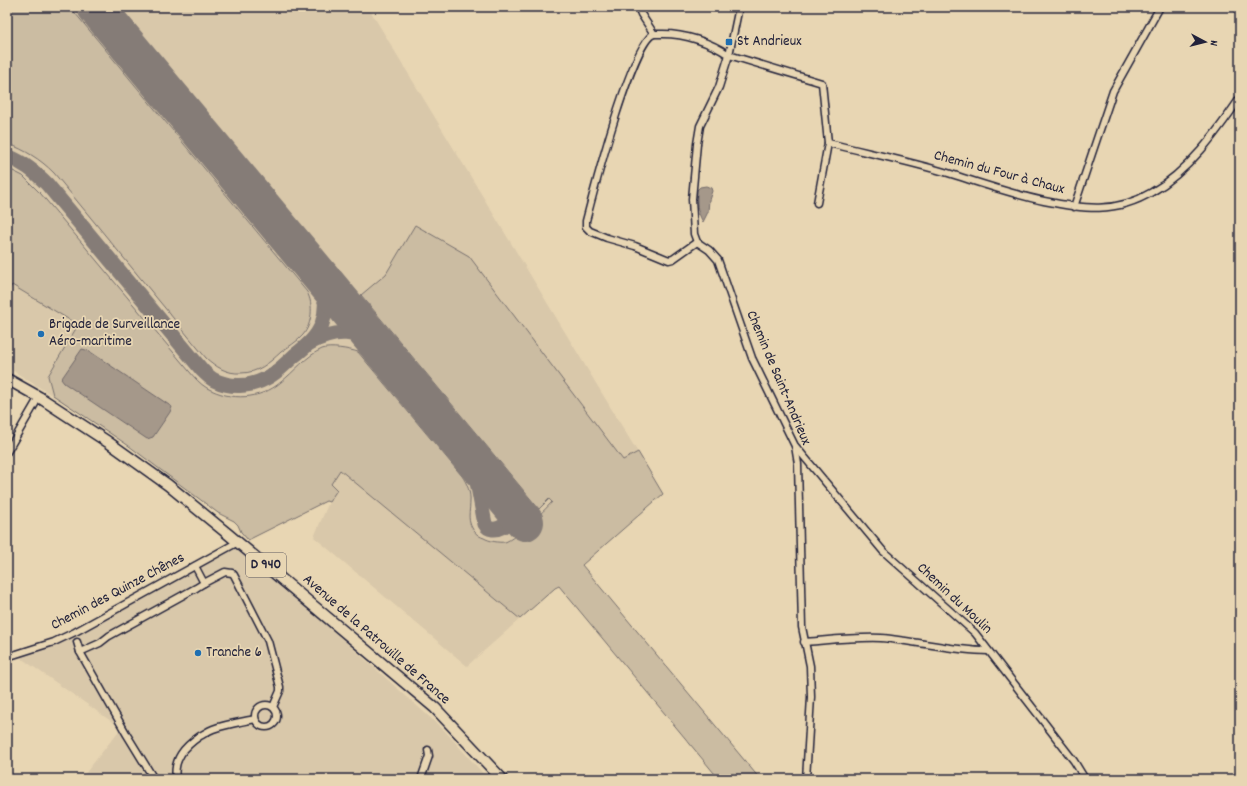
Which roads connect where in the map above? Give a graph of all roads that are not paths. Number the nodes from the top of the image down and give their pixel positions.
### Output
1 (638, 7) edge
2 (739, 7) edge
3 (1160, 7) edge
4 (654, 34) junction
5 (729, 55) junction
6 (1240, 98) edge
7 (828, 143) junction
8 (817, 203) dead end
9 (1074, 207) junction
10 (697, 242) junction
11 (7, 379) edge
12 (39, 397) junction
13 (795, 446) junction
14 (7, 452) edge
15 (238, 542) junction
16 (195, 566) junction
17 (204, 583) junction
18 (77, 642) dead end
19 (804, 642) junction
20 (988, 651) junction
21 (80, 652) junction
22 (7, 657) edge
23 (273, 707) junction
24 (255, 719) junction
25 (428, 750) dead end
26 (154, 779) edge
27 (176, 779) edge
28 (421, 779) edge
29 (502, 779) edge
30 (806, 779) edge
31 (1085, 779) edge

1 - 4 street
2 - 5 street
3 - 9 street
4 - 5 street
4 - 10 street
5 - 7 street
5 - 10 street
6 - 9 street, Chemin du Four à Chaux
7 - 8 street
7 - 9 street, Chemin du Four à Chaux
10 - 13 street, Chemin de Saint-Andrieux
11 - 12 main road, Avenue de la Patrouille de France / D 940
12 - 14 street
12 - 15 main road, Avenue de la Patrouille de France / D 940
13 - 19 street, Chemin de Saint-Andrieux
13 - 20 street, Chemin du Moulin
15 - 16 street, Chemin des Quinze Chênes
15 - 29 main road, Avenue de la Patrouille de France / D 940
16 - 17 street
16 - 22 street, Chemin des Quinze Chênes
17 - 21 street
17 - 23 street
18 - 21 street
19 - 20 street
19 - 30 street, Chemin de Saint-Andrieux
20 - 31 street, Chemin du Moulin
21 - 26 street
23 - 24 street
23 - 24 street
24 - 27 street
25 - 28 street

